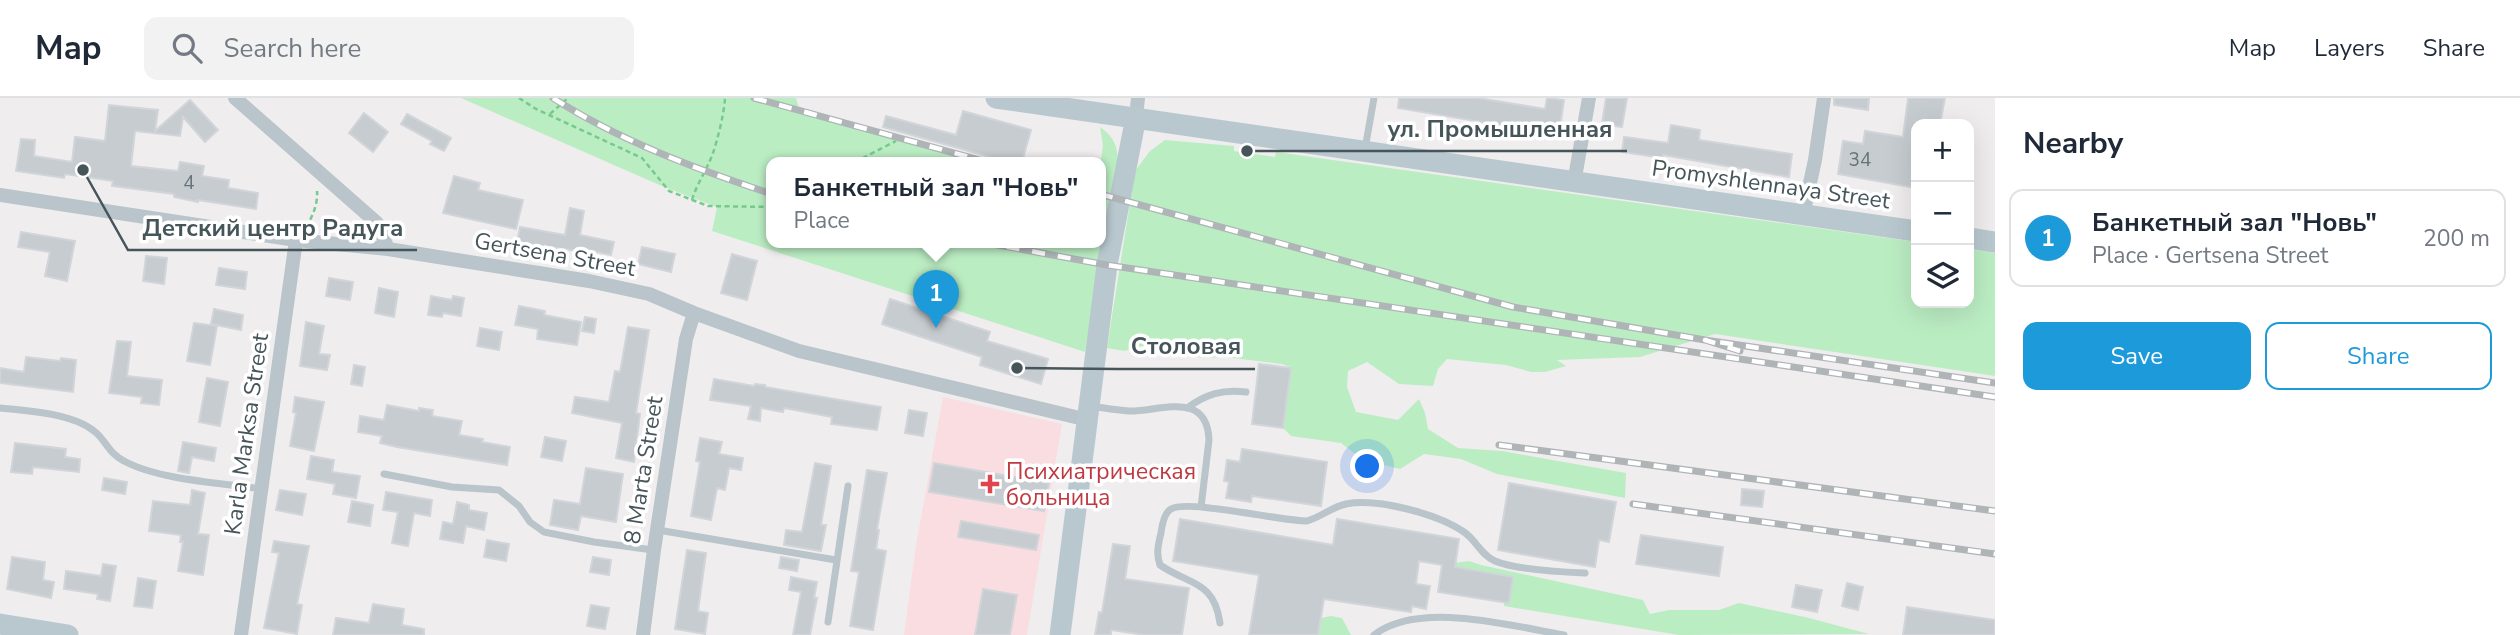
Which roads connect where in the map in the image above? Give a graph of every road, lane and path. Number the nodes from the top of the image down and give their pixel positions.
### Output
1 (235, 98) edge
2 (519, 98) edge
3 (568, 98) edge
4 (725, 98) edge
5 (996, 98) edge
6 (1374, 98) edge
7 (1589, 98) edge
8 (1824, 98) edge
9 (1070, 104) edge
10 (1137, 107) edge
11 (549, 115) junction
12 (896, 141) dead end
13 (1365, 150) junction
14 (865, 157) edge
15 (314, 170) junction
16 (1574, 183) junction
17 (0, 195) edge
18 (692, 200) junction
19 (766, 207) edge
20 (1803, 215) junction
21 (1911, 230) edge
22 (296, 240) junction
23 (1974, 240) edge
24 (1995, 242) edge
25 (388, 249) junction
26 (694, 313) junction
27 (1246, 392) dead end
28 (0, 408) edge
29 (1187, 408) junction
30 (1088, 413) junction
31 (384, 474) dead end
32 (848, 486) dead end
33 (262, 489) junction
34 (1200, 507) junction
35 (657, 530) junction
36 (654, 550) junction
37 (836, 560) junction
38 (1585, 573) dead end
39 (828, 622) dead end
40 (1220, 623) dead end
41 (0, 624) edge
42 (68, 635) edge
43 (241, 635) edge
44 (643, 635) edge
45 (1060, 635) edge
46 (1374, 635) edge
47 (1564, 635) edge

1 - 15 street
2 - 11 path
3 - 11 path
4 - 18 path
5 - 9 main road, Promyshlennaya Street
6 - 13 lane
7 - 16 street
8 - 20 street
9 - 10 main road, Promyshlennaya Street
10 - 13 main road, Promyshlennaya Street
10 - 30 main road
11 - 18 path
12 - 14 path
13 - 16 main road, Promyshlennaya Street
15 - 22 path
15 - 25 street
16 - 20 main road, Promyshlennaya Street
17 - 22 street, Gertsena Street
18 - 19 path
20 - 21 main road, Promyshlennaya Street
22 - 25 street, Gertsena Street
22 - 33 street, Karla Marksa Street
23 - 24 main road
25 - 26 street, Gertsena Street
26 - 30 street, Gertsena Street
26 - 35 street, 8 Marta Street
27 - 29 lane
28 - 33 lane
29 - 30 lane
29 - 34 lane
30 - 45 main road
31 - 36 lane
32 - 37 lane
33 - 43 street, Karla Marksa Street
34 - 38 lane
34 - 40 lane
35 - 36 street, 8 Marta Street
35 - 37 lane
36 - 44 street, 8 Marta Street
37 - 39 lane
41 - 42 main road
46 - 47 lane

